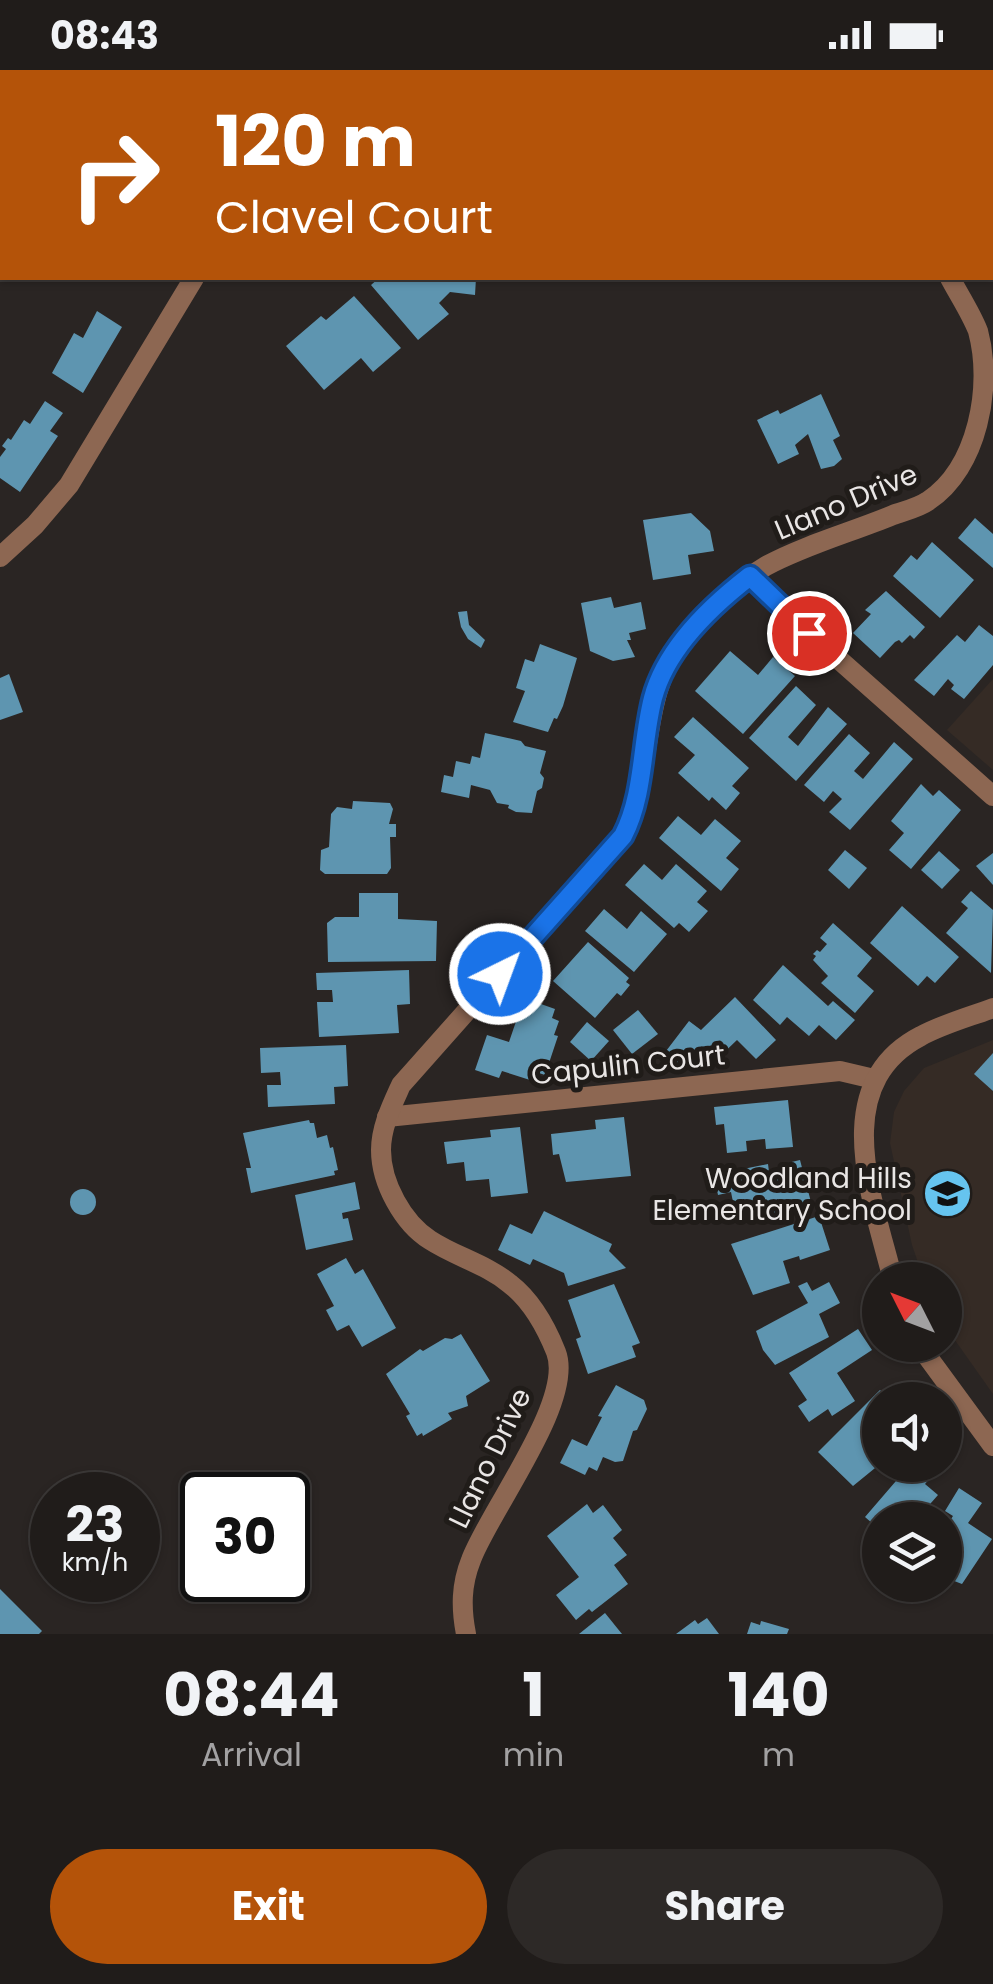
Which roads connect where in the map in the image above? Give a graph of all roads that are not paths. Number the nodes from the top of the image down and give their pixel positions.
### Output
1 (193, 280) edge
2 (951, 280) edge
3 (0, 557) edge
4 (750, 576) junction
5 (993, 796) edge
6 (993, 1008) edge
7 (874, 1079) junction
8 (387, 1117) junction
9 (889, 1262) edge
10 (931, 1362) edge
11 (993, 1446) edge
12 (466, 1634) edge

1 - 3 street
2 - 4 street, Llano Drive
4 - 5 street
4 - 8 street, Llano Drive
6 - 7 street
7 - 8 street, Capulin Court
7 - 9 street
8 - 12 street, Llano Drive
10 - 11 street

